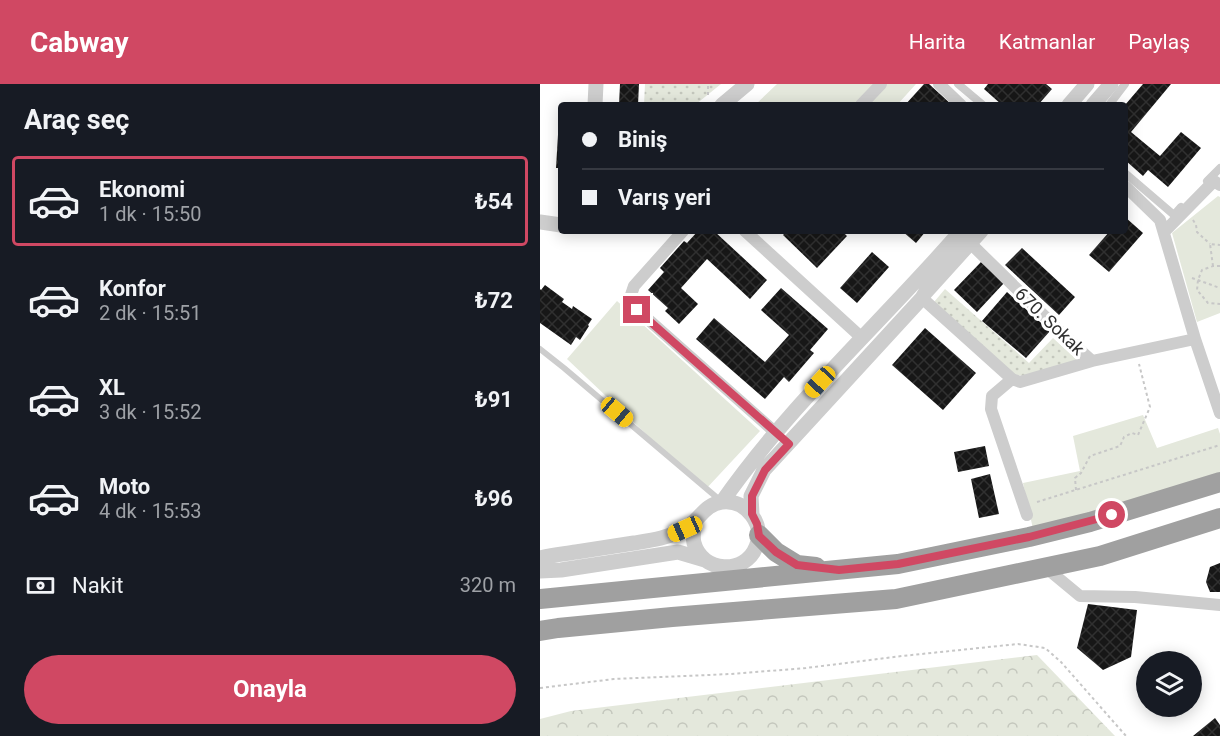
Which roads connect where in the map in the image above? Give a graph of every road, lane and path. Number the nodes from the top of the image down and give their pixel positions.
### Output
1 (596, 84) edge
2 (708, 84) edge
3 (747, 84) edge
4 (753, 84) edge
5 (881, 84) edge
6 (939, 84) edge
7 (958, 84) edge
8 (1078, 84) edge
9 (1087, 84) edge
10 (1111, 84) edge
11 (1125, 84) edge
12 (708, 95) dead end
13 (595, 102) edge
14 (726, 102) edge
15 (738, 102) edge
16 (864, 102) edge
17 (958, 102) edge
18 (979, 102) edge
19 (1063, 102) edge
20 (1072, 102) edge
21 (1096, 102) edge
22 (1111, 102) edge
23 (1220, 168) edge
24 (1128, 176) edge
25 (1220, 185) edge
26 (1128, 189) edge
27 (1191, 218) dead end
28 (542, 225) edge
29 (558, 225) edge
30 (1164, 232) junction
31 (680, 234) edge
32 (748, 234) edge
33 (964, 236) edge
34 (1210, 244) junction
35 (1220, 245) edge
36 (1213, 266) junction
37 (1220, 266) edge
38 (1175, 271) junction
39 (1198, 280) junction
40 (1220, 288) edge
41 (922, 298) junction
42 (1220, 303) edge
43 (862, 338) junction
44 (1194, 339) junction
45 (540, 349) edge
46 (1136, 351) junction
47 (1092, 361) junction
48 (1012, 379) junction
49 (1220, 413) edge
50 (776, 433) junction
51 (789, 444) junction
52 (1220, 445) edge
53 (1220, 482) edge
54 (1076, 490) junction
55 (722, 502) junction
56 (1026, 511) joint
57 (752, 514) junction
58 (1220, 518) edge
59 (696, 520) junction
60 (759, 536) junction
61 (540, 558) edge
62 (705, 560) junction
63 (1045, 567) junction
64 (839, 570) junction
65 (540, 571) edge
66 (540, 599) edge
67 (1220, 605) edge
68 (540, 631) edge
69 (540, 688) edge
70 (1126, 736) edge

1 - 13 street
2 - 12 path
3 - 14 street
4 - 15 street
5 - 16 street
6 - 17 street
7 - 18 street
8 - 19 street
9 - 20 street
10 - 21 street
11 - 22 street
23 - 24 street
25 - 30 street
26 - 30 street
27 - 34 path
28 - 29 street
30 - 38 street
31 - 50 street
32 - 43 street
33 - 41 street
33 - 43 street
33 - 47 street, 670. Sokak
34 - 35 path
34 - 36 path
36 - 37 path
36 - 39 path
38 - 39 path
38 - 44 street
39 - 40 path
39 - 42 path
41 - 48 street
41 - 51 street
43 - 50 street
44 - 46 street, 670. Sokak
44 - 49 street
45 - 55 lane
46 - 47 street, 670. Sokak
46 - 54 path
47 - 48 street
48 - 56 street
50 - 51 street
50 - 55 street
51 - 57 street
52 - 54 path
53 - 64 highway
54 - 56 path
55 - 57 street
55 - 59 street
57 - 60 street
58 - 63 highway
59 - 61 street
59 - 62 street
60 - 62 street
60 - 64 highway
62 - 65 street
63 - 67 street
63 - 68 highway
64 - 66 highway
69 - 70 path

